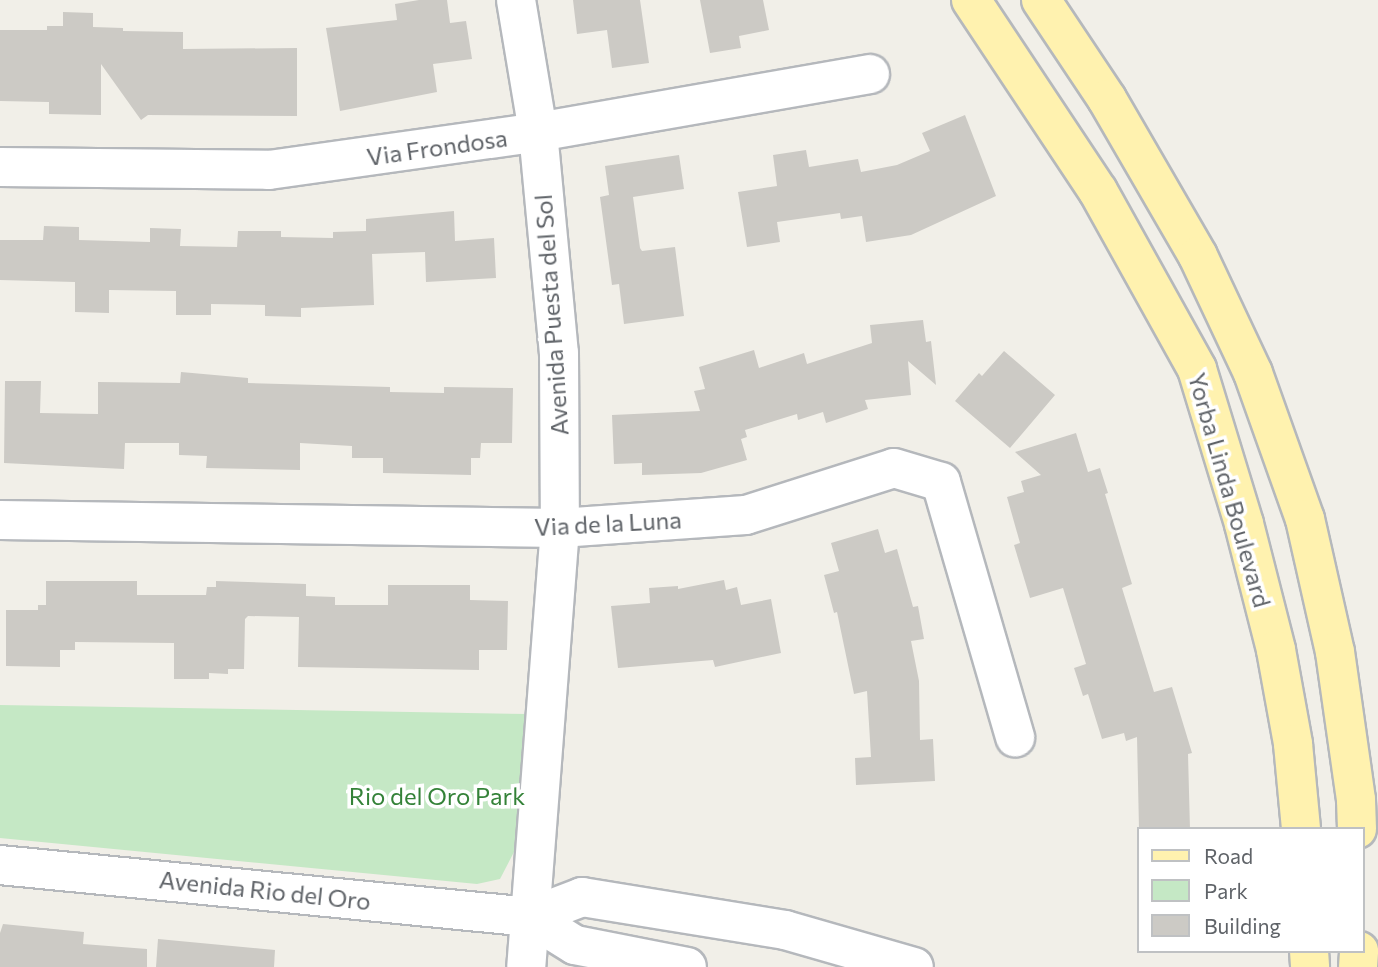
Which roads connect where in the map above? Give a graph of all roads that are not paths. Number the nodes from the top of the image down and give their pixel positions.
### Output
1 (516, 0) edge
2 (971, 0) edge
3 (1041, 0) edge
4 (870, 74) dead end
5 (538, 132) junction
6 (0, 167) edge
7 (0, 520) edge
8 (560, 528) junction
9 (1015, 737) dead end
10 (1301, 827) edge
11 (1357, 827) edge
12 (0, 865) edge
13 (530, 917) junction
14 (526, 967) edge
15 (687, 967) edge
16 (914, 967) edge

1 - 5 street, Avenida Puesta del Sol
2 - 10 main road, Yorba Linda Boulevard
3 - 11 main road
4 - 5 street, Via Frondosa
5 - 6 street, Via Frondosa
5 - 8 street, Avenida Puesta del Sol
7 - 8 street, Via de la Luna
8 - 9 street, Via de la Luna
8 - 13 street, Avenida Puesta del Sol
12 - 13 street, Avenida Rio del Oro
13 - 14 street, Avenida Puesta del Sol
13 - 15 street, Avenida Rio del Oro
13 - 16 street, Avenida Rio del Oro

